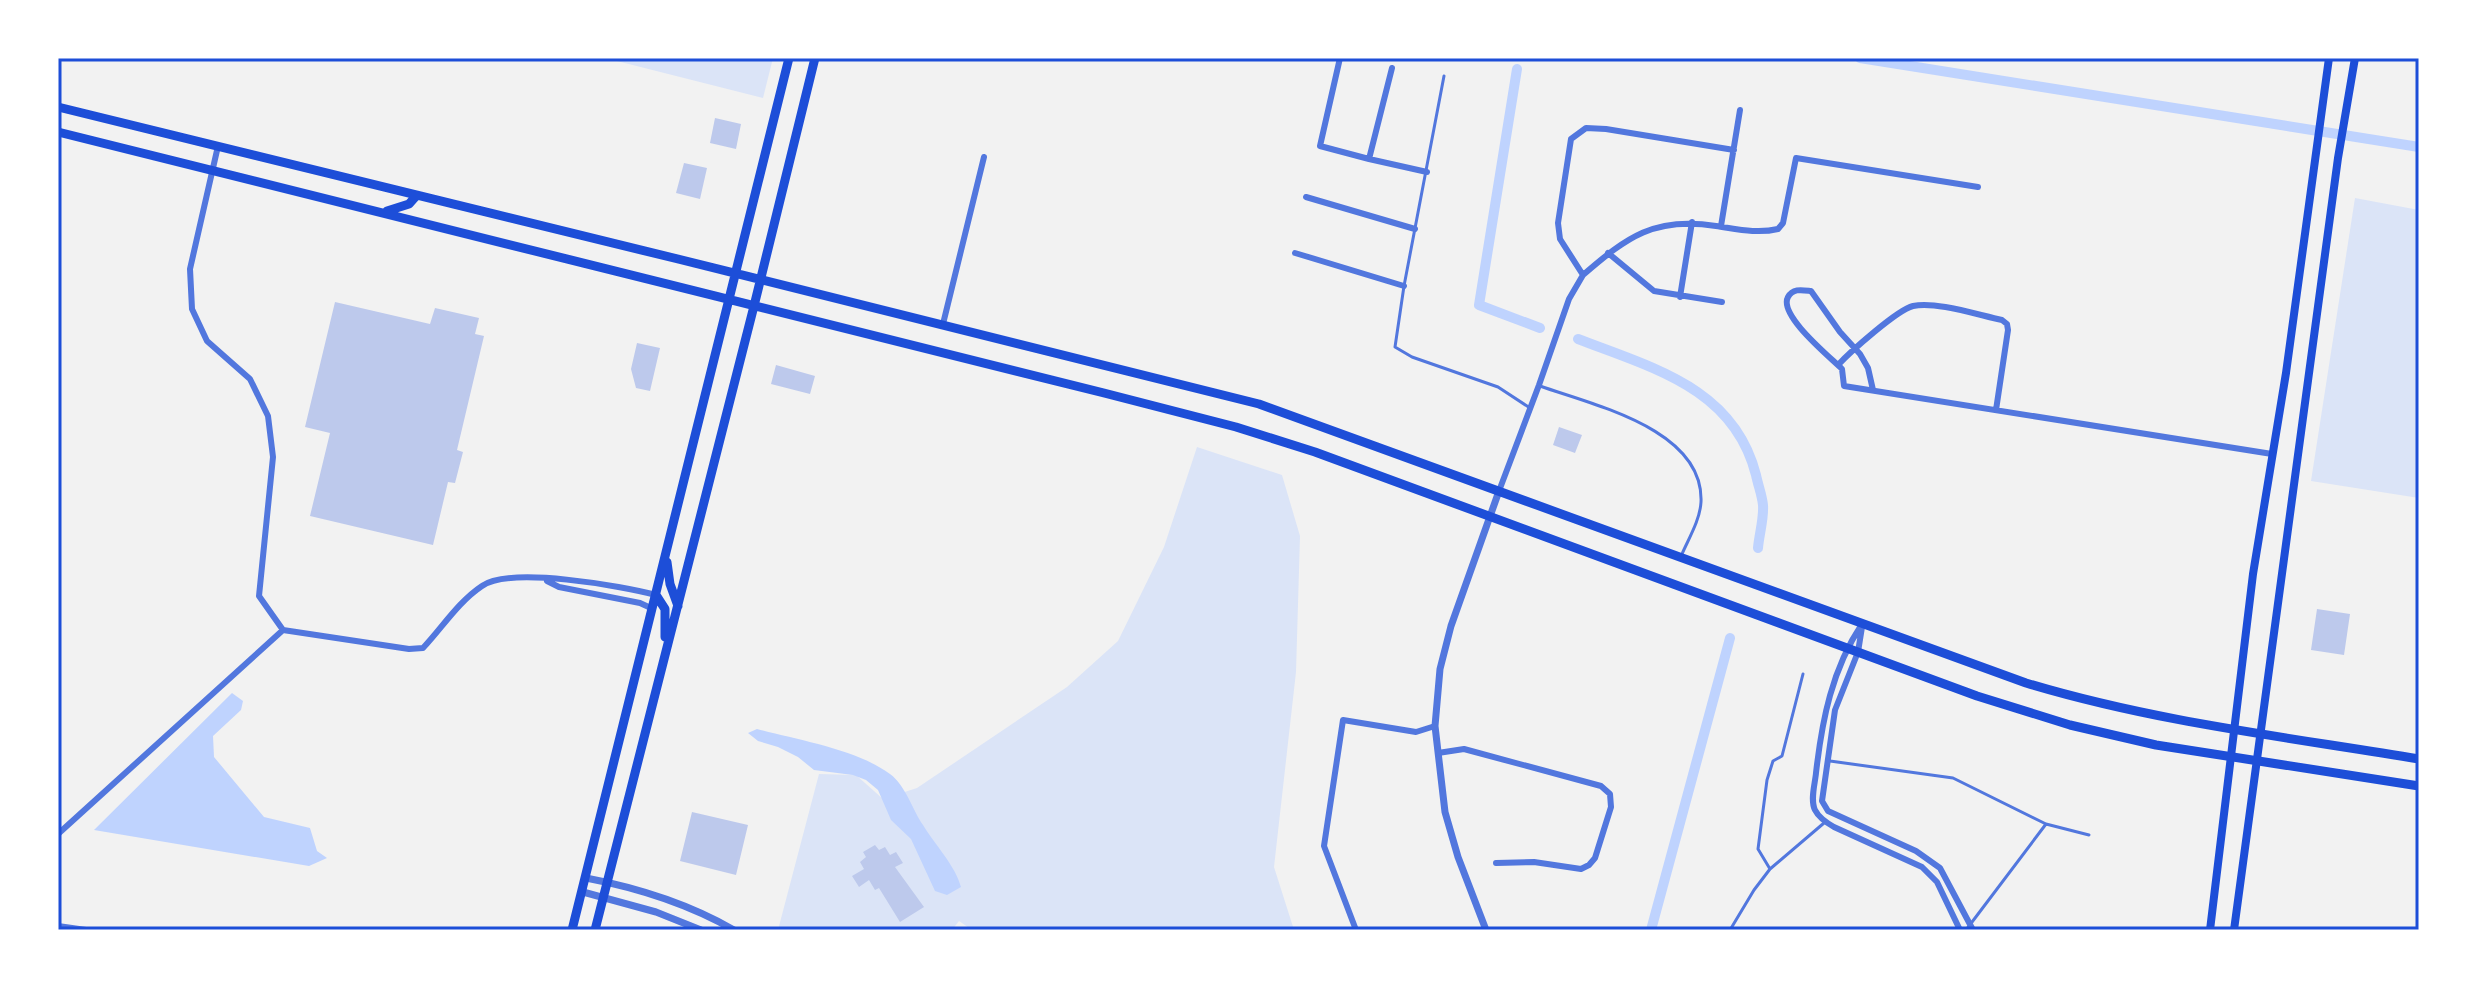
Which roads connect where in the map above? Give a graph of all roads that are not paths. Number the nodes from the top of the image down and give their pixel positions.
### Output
1 (789, 58) edge
2 (815, 58) edge
3 (1340, 58) edge
4 (2329, 58) edge
5 (2355, 58) edge
6 (1392, 68) dead end
7 (1444, 76) dead end
8 (58, 107) edge
9 (1740, 110) dead end
10 (58, 132) edge
11 (218, 146) junction
12 (1734, 150) junction
13 (984, 157) dead end
14 (1369, 159) junction
15 (212, 170) junction
16 (1427, 172) junction
17 (1978, 187) dead end
18 (417, 195) junction
19 (1306, 197) dead end
20 (383, 212) junction
21 (1692, 222) junction
22 (1721, 226) junction
23 (1415, 229) junction
24 (1295, 253) dead end
25 (1608, 253) junction
26 (736, 274) junction
27 (1583, 275) junction
28 (761, 280) junction
29 (1404, 286) junction
30 (1680, 297) junction
31 (730, 300) junction
32 (1722, 302) dead end
33 (754, 306) junction
34 (943, 324) junction
35 (1853, 348) junction
36 (1838, 365) junction
37 (1539, 385) junction
38 (1873, 390) junction
39 (1530, 408) junction
40 (1996, 410) junction
41 (2272, 454) junction
42 (1499, 491) junction
43 (1489, 515) junction
44 (666, 555) junction
45 (1680, 557) junction
46 (543, 580) junction
47 (656, 595) junction
48 (678, 606) junction
49 (653, 609) junction
50 (1862, 624) junction
51 (283, 630) junction
52 (1846, 648) junction
53 (1858, 652) junction
54 (664, 659) junction
55 (1803, 674) dead end
56 (1435, 726) junction
57 (2236, 731) junction
58 (2261, 734) junction
59 (1438, 753) junction
60 (2233, 757) junction
61 (2419, 759) edge
62 (2258, 760) junction
63 (1828, 761) junction
64 (2419, 786) edge
65 (1844, 819) junction
66 (1824, 822) junction
67 (2046, 824) junction
68 (58, 834) edge
69 (2089, 835) dead end
70 (1496, 863) dead end
71 (1770, 869) junction
72 (586, 878) junction
73 (608, 882) junction
74 (583, 892) junction
75 (604, 897) junction
76 (58, 926) edge
77 (1969, 929) edge
78 (86, 930) edge
79 (572, 930) edge
80 (595, 930) edge
81 (701, 930) edge
82 (734, 930) edge
83 (1356, 930) edge
84 (1486, 930) edge
85 (1730, 930) edge
86 (1960, 930) edge
87 (2210, 930) edge
88 (2234, 930) edge

1 - 26 main road
2 - 28 main road
3 - 14 street
4 - 41 main road
5 - 58 main road
6 - 14 street
7 - 16 lane
8 - 11 main road
9 - 12 street
10 - 15 main road
11 - 15 street
11 - 18 main road
12 - 22 street
12 - 27 street
13 - 34 street
14 - 16 street
15 - 20 main road
15 - 51 street
16 - 23 lane
17 - 22 street
18 - 20 main road
18 - 26 main road
19 - 23 street
20 - 31 main road
21 - 22 street
21 - 25 street
21 - 30 street
23 - 29 lane
24 - 29 street
25 - 27 street
25 - 30 street
26 - 28 main road
26 - 31 main road
27 - 37 street
28 - 33 main road
28 - 34 main road
29 - 39 lane
30 - 32 street
31 - 33 main road
31 - 44 main road
33 - 43 main road
33 - 48 main road
34 - 42 main road
35 - 36 street
35 - 36 street
35 - 38 street
35 - 40 street
36 - 38 street
37 - 39 street
37 - 45 lane
38 - 40 street
39 - 42 street
40 - 41 street
41 - 57 main road
42 - 43 street
42 - 45 main road
43 - 52 main road
43 - 56 street
44 - 47 main road
44 - 48 main road
45 - 50 main road
46 - 47 street
46 - 49 street
46 - 51 street
47 - 49 main road
47 - 54 main road
48 - 54 main road
49 - 72 main road
50 - 52 street
50 - 53 street
50 - 57 main road
51 - 68 street
52 - 53 main road
52 - 66 street
53 - 60 main road
53 - 63 street
54 - 73 main road
55 - 71 lane
56 - 59 street
56 - 83 street
57 - 58 main road
57 - 60 main road
58 - 61 main road
58 - 62 main road
59 - 70 street
59 - 84 street
60 - 62 main road
60 - 87 main road
62 - 64 main road
62 - 88 main road
63 - 65 street
63 - 67 lane
65 - 66 street
65 - 77 street
66 - 71 lane
66 - 86 street
67 - 69 lane
67 - 77 lane
71 - 85 lane
72 - 73 street
72 - 74 main road
73 - 75 main road
73 - 82 street
74 - 75 street
74 - 79 main road
75 - 80 main road
75 - 81 street
76 - 78 street

